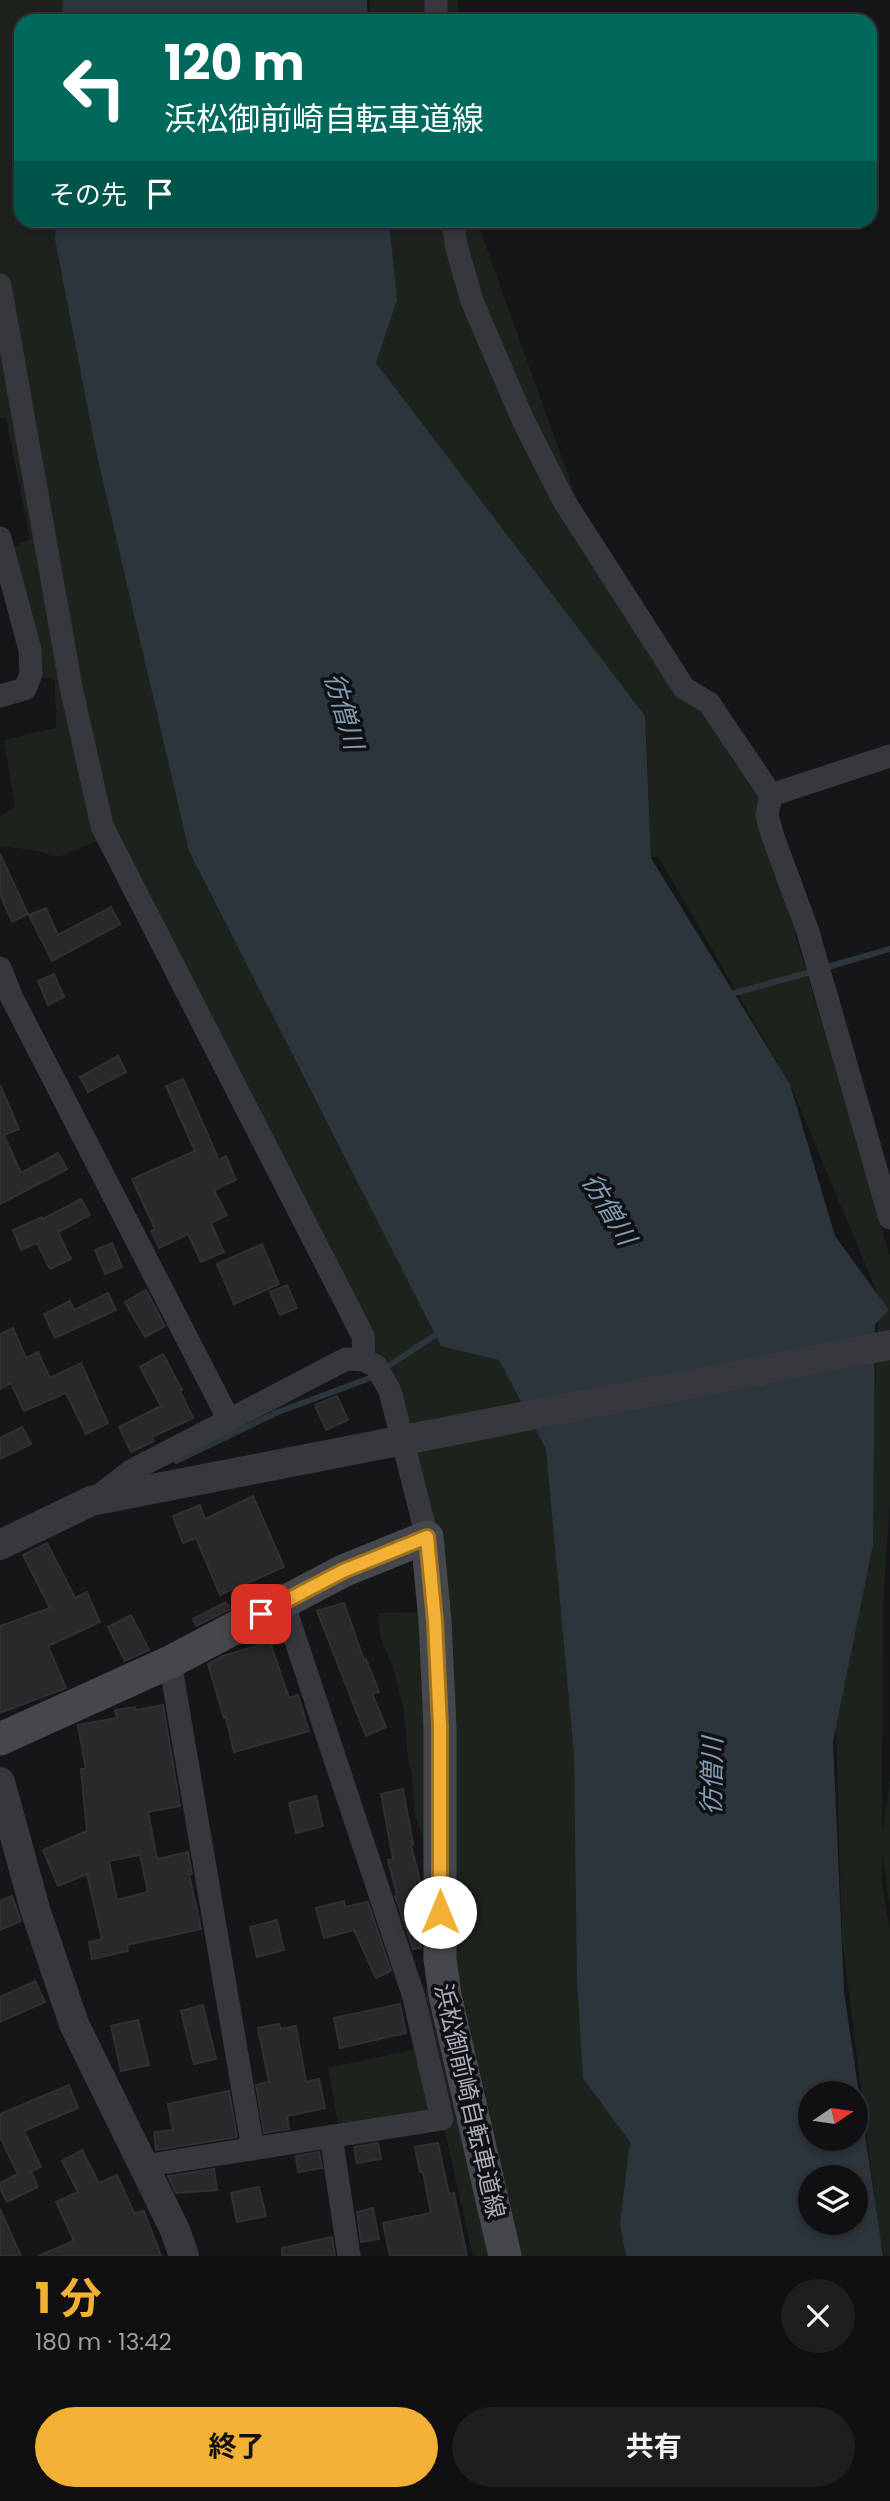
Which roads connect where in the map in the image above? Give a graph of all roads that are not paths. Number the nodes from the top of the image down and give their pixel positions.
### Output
1 (454, 228) edge
2 (0, 285) edge
3 (4, 331) edge
4 (0, 538) edge
5 (0, 696) edge
6 (890, 756) edge
7 (771, 795) junction
8 (0, 968) edge
9 (890, 1217) edge
10 (890, 1345) edge
11 (364, 1360) junction
12 (229, 1420) junction
13 (409, 1439) junction
14 (92, 1502) junction
15 (427, 1537) junction
16 (0, 1545) edge
17 (283, 1602) junction
18 (170, 1662) junction
19 (0, 1739) edge
20 (0, 1782) edge
21 (331, 2136) junction
22 (254, 2149) junction
23 (143, 2166) junction
24 (184, 2256) edge
25 (349, 2256) edge
26 (505, 2256) edge

1 - 7 street
2 - 3 street
3 - 11 street
4 - 5 street
6 - 7 street
7 - 9 street
8 - 12 street
10 - 13 street
11 - 12 street
11 - 13 street
12 - 14 street
13 - 14 street
13 - 15 street
14 - 16 street
15 - 17 main road
15 - 26 main road, 浜松御前崎自転車道線
17 - 18 main road
17 - 21 street
18 - 19 main road
18 - 22 street
20 - 23 street
21 - 22 street
21 - 25 street
22 - 23 street
23 - 24 street

